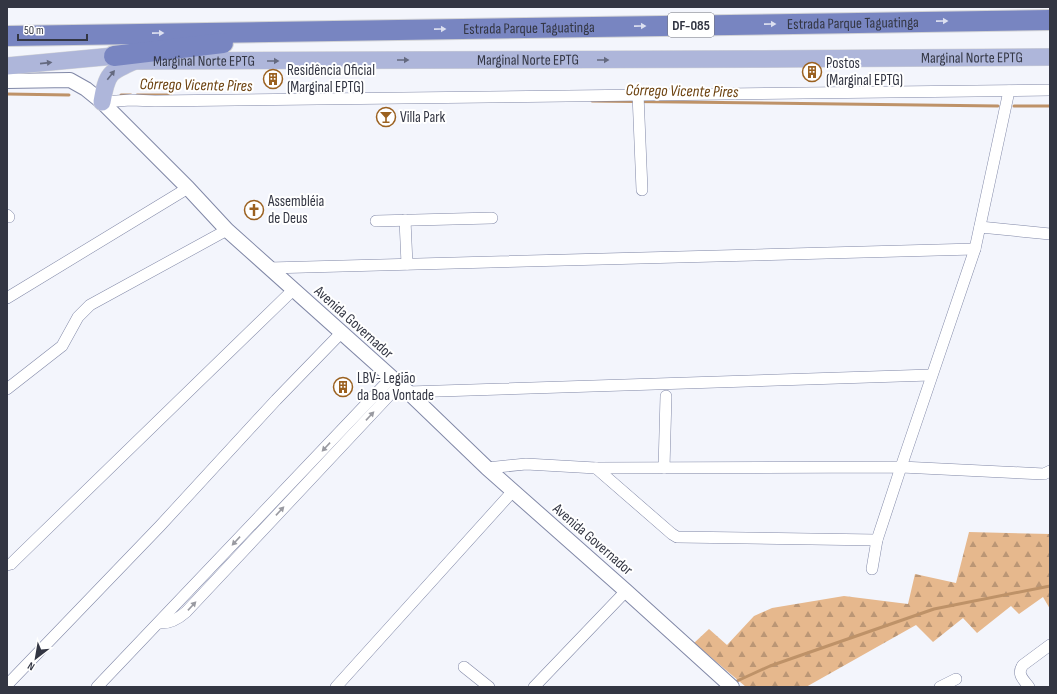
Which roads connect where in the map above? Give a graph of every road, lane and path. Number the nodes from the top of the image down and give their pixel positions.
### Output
1 (1050, 20) edge
2 (331, 30) junction
3 (7, 36) edge
4 (114, 56) junction
5 (1050, 57) edge
6 (135, 61) junction
7 (7, 66) edge
8 (7, 81) edge
9 (1009, 90) junction
10 (1050, 90) edge
11 (638, 94) junction
12 (102, 102) junction
13 (188, 188) junction
14 (642, 190) dead end
15 (492, 218) dead end
16 (405, 220) junction
17 (376, 221) dead end
18 (980, 227) junction
19 (227, 230) junction
20 (1050, 234) edge
21 (975, 248) junction
22 (407, 264) junction
23 (269, 268) junction
24 (293, 290) junction
25 (7, 298) edge
26 (342, 333) junction
27 (932, 375) junction
28 (399, 385) junction
29 (7, 389) edge
30 (666, 396) dead end
31 (901, 467) junction
32 (487, 468) junction
33 (596, 468) junction
34 (664, 468) junction
35 (1050, 471) edge
36 (513, 491) junction
37 (878, 540) junction
38 (7, 565) edge
39 (872, 569) dead end
40 (626, 591) junction
41 (1050, 645) edge
42 (464, 667) dead end
43 (956, 680) dead end
44 (7, 685) edge
45 (97, 687) edge
46 (336, 687) edge
47 (489, 687) edge
48 (534, 687) edge
49 (732, 687) edge
50 (940, 687) edge
51 (1029, 687) edge

2 -> 1 highway, Estrada Parque Taguatinga / DF-085
3 -> 2 highway, Estrada Parque Taguatinga / DF-085
2 - 4 highway
4 - 6 main road, Marginal Norte EPTG
7 -> 4 main road, Marginal Norte EPTG
6 -> 5 main road, Marginal Norte EPTG
12 -> 6 main road
8 - 12 street, Avenida Governador
9 - 10 street
9 - 11 street
9 - 18 street
11 - 12 street
11 - 14 street
12 - 13 street, Avenida Governador
13 - 19 street, Avenida Governador
13 - 25 street
15 - 16 street
16 - 17 street
16 - 22 street
18 - 20 street
18 - 21 street
19 - 23 street, Avenida Governador
19 - 29 street
21 - 22 street
21 - 27 street
22 - 23 street
23 - 24 street, Avenida Governador
24 - 26 street, Avenida Governador
24 - 38 street
26 - 28 street, Avenida Governador
26 - 44 street
27 - 28 street
27 - 31 street
28 - 32 street, Avenida Governador
28 - 45 street
30 - 34 street
31 - 34 street
31 - 35 street
31 - 37 street
32 - 33 street
32 - 36 street, Avenida Governador
33 - 34 street
33 - 37 street
36 - 40 street, Avenida Governador
36 - 46 street
37 - 39 street
40 - 48 street
40 - 49 street, Avenida Governador
41 - 51 street
42 - 47 street
43 - 50 street

